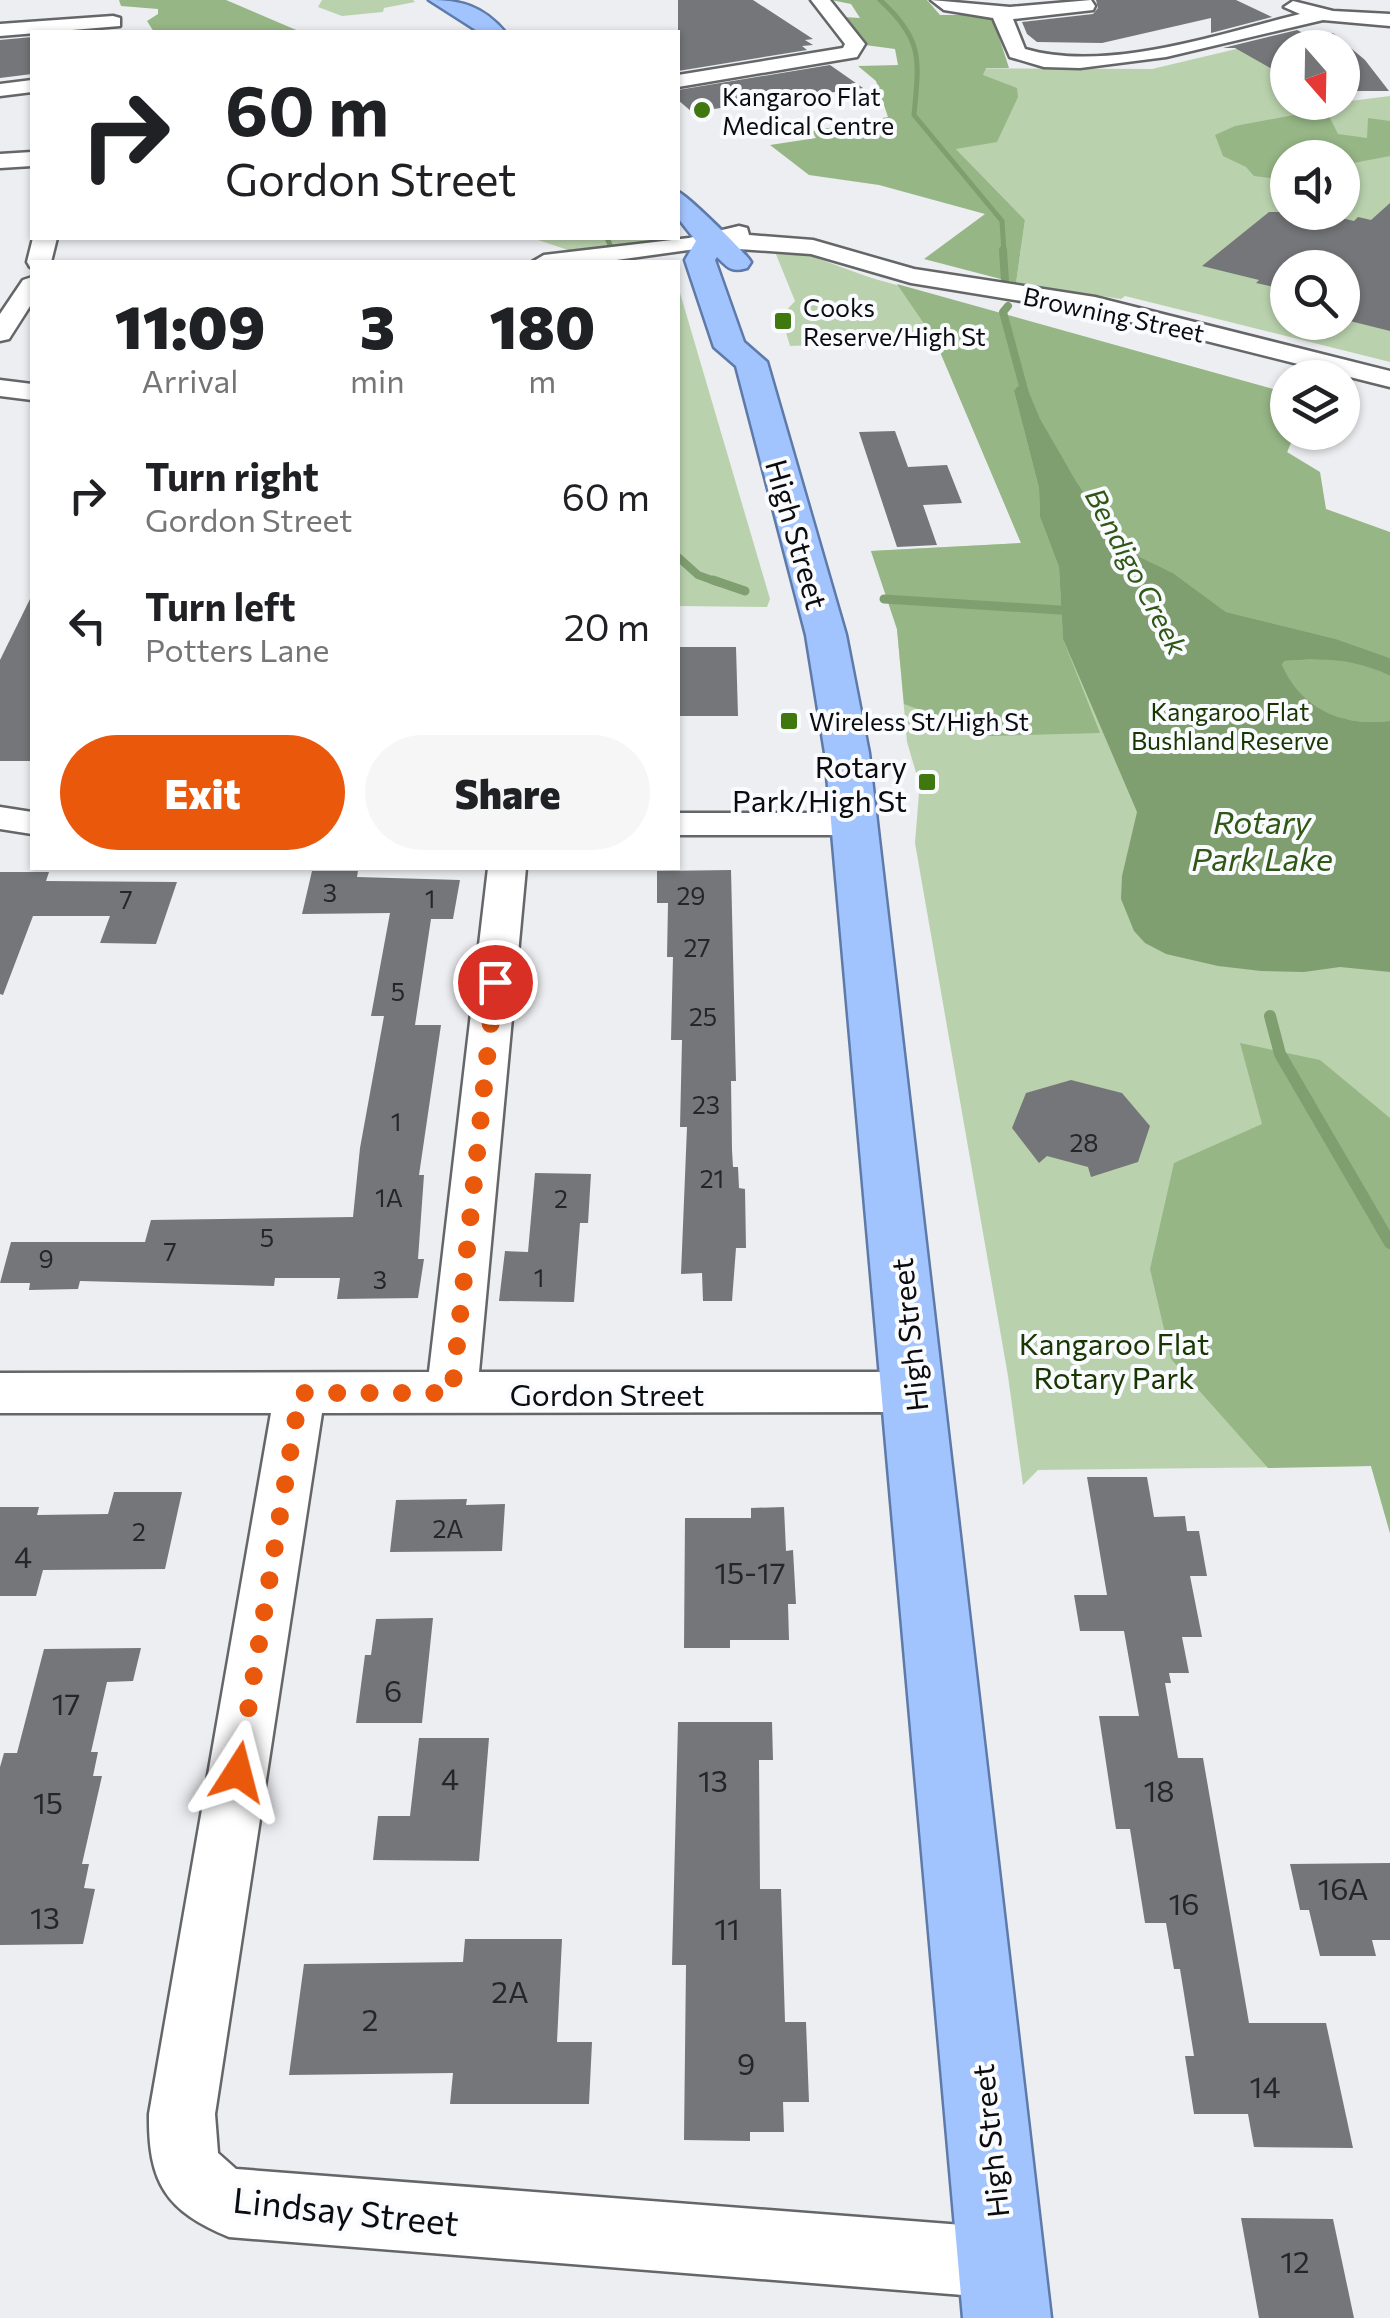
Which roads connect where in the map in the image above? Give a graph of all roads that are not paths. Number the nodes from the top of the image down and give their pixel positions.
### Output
1 (81, 0) edge
2 (440, 0) edge
3 (820, 0) edge
4 (940, 0) edge
5 (1082, 0) edge
6 (1278, 0) edge
7 (464, 5) edge
8 (1000, 11) junction
9 (1322, 15) junction
10 (1390, 20) edge
11 (120, 27) edge
12 (0, 30) edge
13 (491, 30) edge
14 (680, 81) edge
15 (30, 86) edge
16 (0, 90) edge
17 (30, 159) edge
18 (0, 160) edge
19 (680, 202) edge
20 (711, 240) junction
21 (526, 243) dead end
22 (547, 260) edge
23 (565, 260) edge
24 (30, 288) edge
25 (748, 292) dead end
26 (0, 333) edge
27 (1390, 379) edge
28 (0, 388) edge
29 (30, 392) edge
30 (0, 818) edge
31 (30, 823) edge
32 (680, 824) edge
33 (855, 824) junction
34 (507, 870) edge
35 (300, 1393) junction
36 (452, 1393) junction
37 (0, 1394) edge
38 (914, 1396) junction
39 (1004, 2291) edge

1 - 11 street
2 - 7 highway
3 - 14 street
4 - 8 street
5 - 8 street
6 - 9 street
7 - 13 highway
8 - 9 street
9 - 10 street
11 - 12 street
15 - 16 street
17 - 18 street
19 - 20 highway
20 - 23 street, Browning Street
20 - 25 highway
20 - 27 street, Browning Street
20 - 33 highway, High Street
21 - 22 street
24 - 26 street
28 - 29 street
30 - 31 street
32 - 33 street
33 - 38 highway, High Street
34 - 36 street
35 - 36 street, Gordon Street
35 - 37 street, Gordon Street
35 - 39 street, Lindsay Street
36 - 38 street, Gordon Street
38 - 39 highway, High Street

